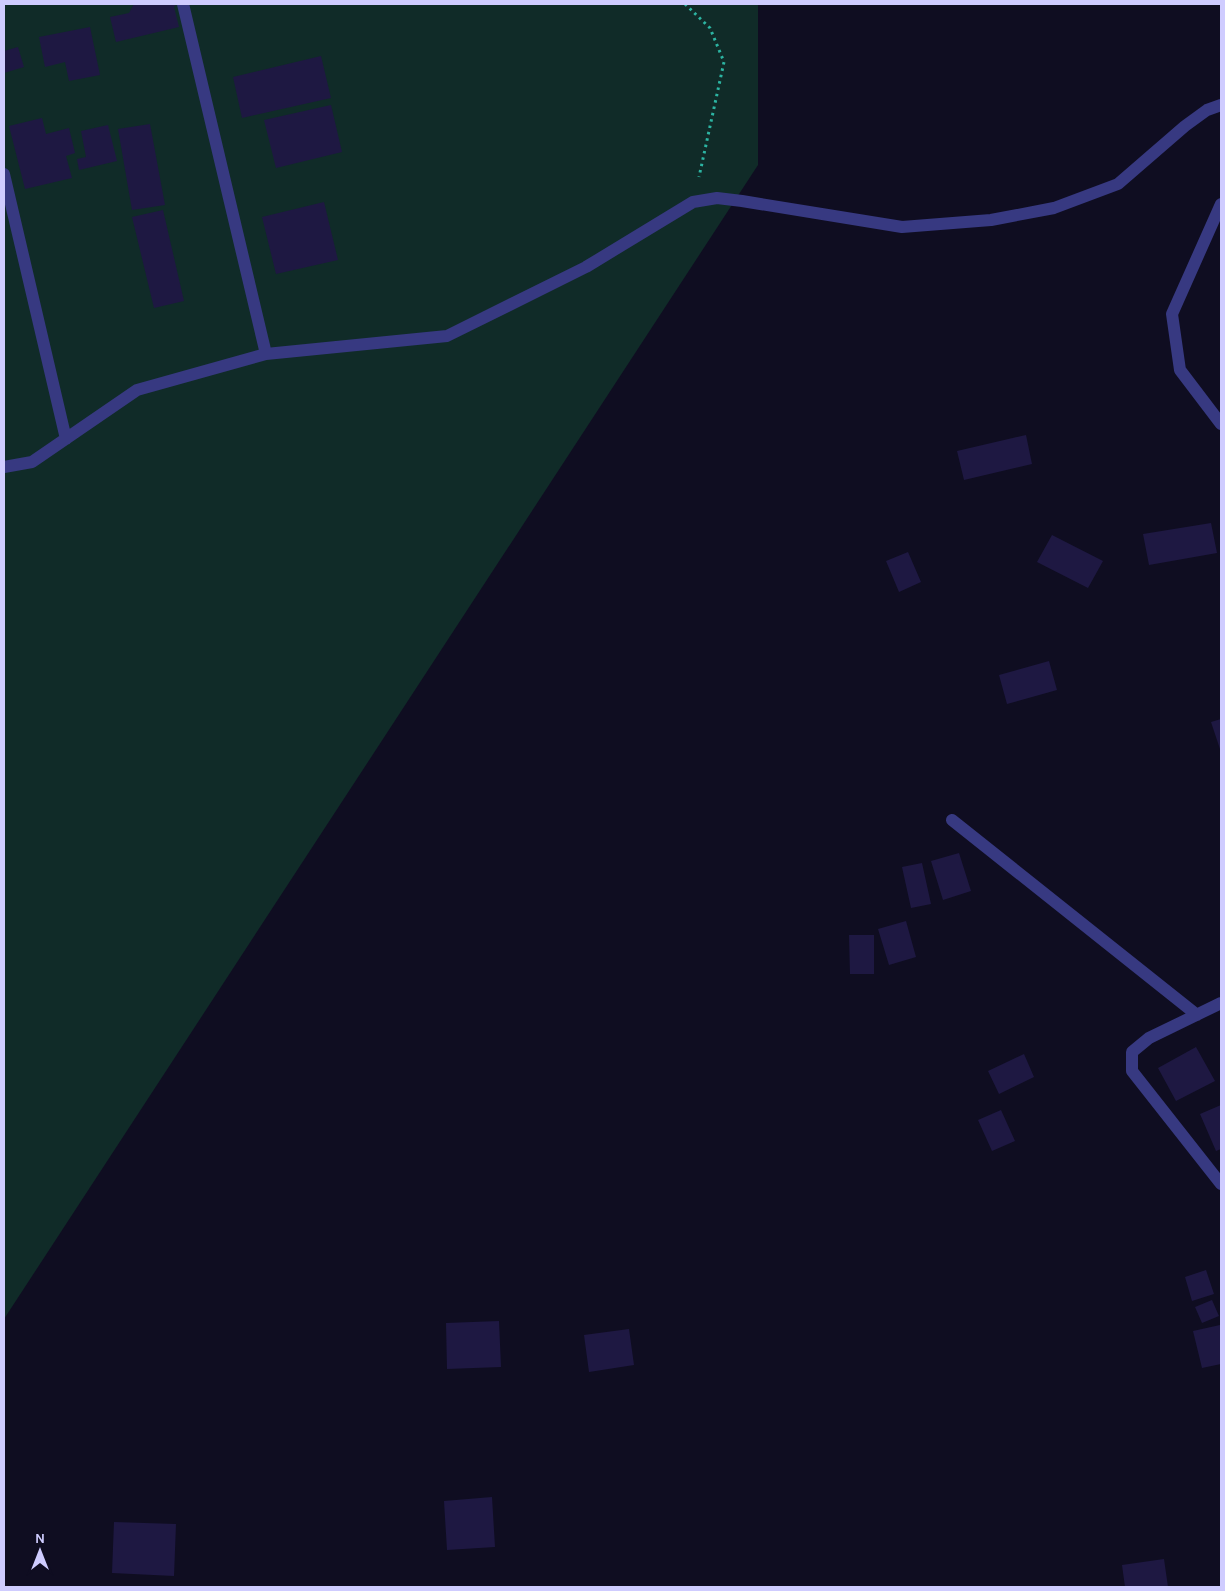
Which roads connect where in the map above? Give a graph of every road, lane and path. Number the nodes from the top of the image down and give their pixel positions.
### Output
1 (184, 4) edge
2 (685, 4) edge
3 (1221, 105) edge
4 (4, 174) edge
5 (693, 202) junction
6 (1221, 204) edge
7 (266, 354) junction
8 (1221, 424) edge
9 (66, 439) junction
10 (4, 467) edge
11 (952, 820) dead end
12 (1221, 1003) edge
13 (1197, 1015) junction
14 (1221, 1184) edge

1 - 7 street
2 - 5 path
3 - 5 street
4 - 9 street
5 - 7 street
6 - 8 street
7 - 9 street
9 - 10 street
11 - 13 street
12 - 13 street
13 - 14 street

